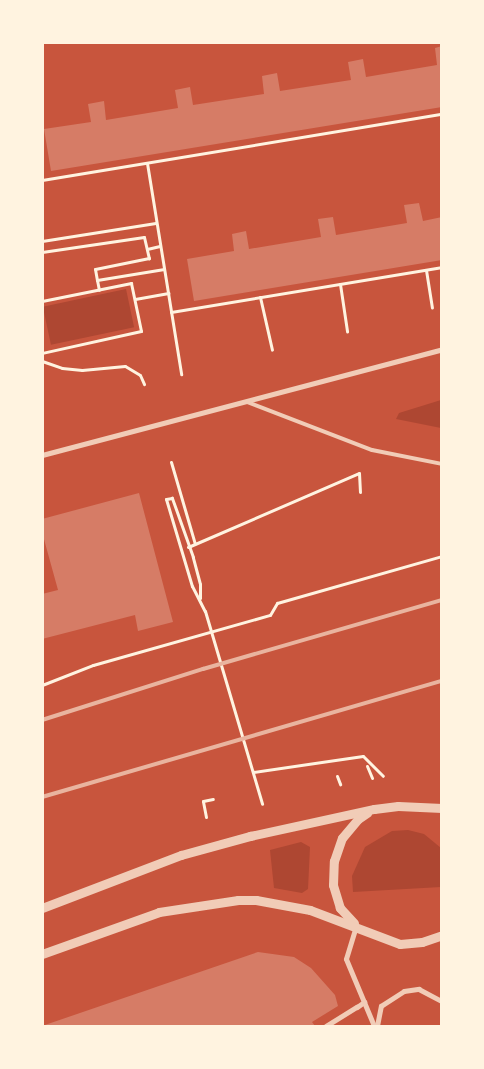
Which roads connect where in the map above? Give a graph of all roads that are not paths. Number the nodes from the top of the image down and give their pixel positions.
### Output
1 (442, 349) edge
2 (247, 402) junction
3 (42, 455) edge
4 (442, 464) edge
5 (374, 809) junction
6 (442, 810) edge
7 (42, 908) edge
8 (356, 925) junction
9 (442, 935) edge
10 (42, 954) edge
11 (442, 1001) edge
12 (364, 1002) junction
13 (357, 1007) joint
14 (326, 1026) edge
15 (376, 1026) edge

1 - 2 street
2 - 3 street
2 - 4 lane
5 - 6 street
5 - 7 street
5 - 8 street
8 - 9 street
8 - 10 street
8 - 12 street
11 - 15 street
12 - 13 street
12 - 15 street
13 - 14 street

